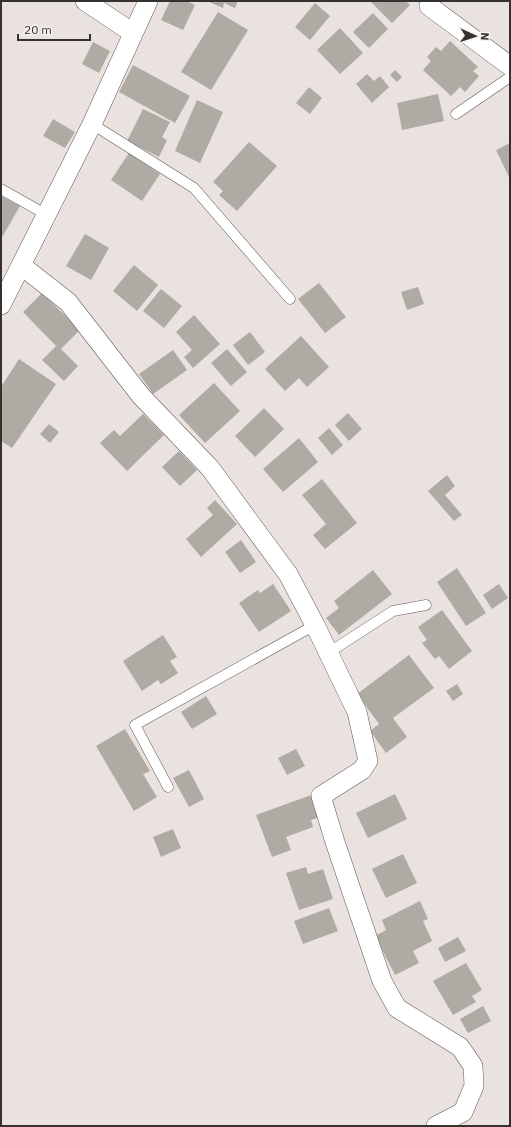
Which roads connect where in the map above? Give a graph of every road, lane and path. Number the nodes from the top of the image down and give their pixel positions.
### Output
1 (85, 1) edge
2 (148, 1) edge
3 (429, 6) dead end
4 (133, 33) junction
5 (510, 66) edge
6 (510, 77) edge
7 (456, 114) dead end
8 (92, 124) junction
9 (1, 189) edge
10 (47, 215) junction
11 (22, 266) junction
12 (290, 299) dead end
13 (1, 305) edge
14 (426, 606) dead end
15 (315, 625) junction
16 (328, 653) junction
17 (168, 787) dead end
18 (436, 1126) edge

1 - 4 street
2 - 4 street
3 - 5 street
4 - 8 street
6 - 7 lane
8 - 10 street
8 - 12 lane
9 - 10 lane
10 - 11 street
11 - 13 street
11 - 15 street
14 - 16 lane
15 - 16 street
15 - 17 lane
16 - 18 street

